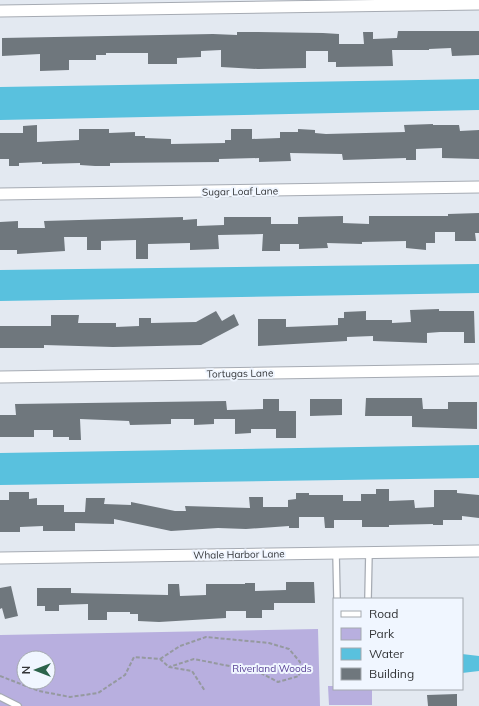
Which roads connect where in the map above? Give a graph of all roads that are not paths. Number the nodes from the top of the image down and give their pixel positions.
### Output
1 (479, 4) edge
2 (0, 11) edge
3 (479, 187) edge
4 (0, 194) edge
5 (479, 370) edge
6 (0, 377) edge
7 (479, 551) edge
8 (369, 552) junction
9 (336, 553) junction
10 (0, 558) edge
11 (337, 598) edge
12 (368, 598) edge
13 (0, 697) edge
14 (18, 706) edge

1 - 2 street
3 - 4 street, Sugar Loaf Lane
5 - 6 street, Tortugas Lane
7 - 8 street, Whale Harbor Lane
8 - 9 street, Whale Harbor Lane
8 - 12 lane
9 - 10 street, Whale Harbor Lane
9 - 11 lane
13 - 14 lane

